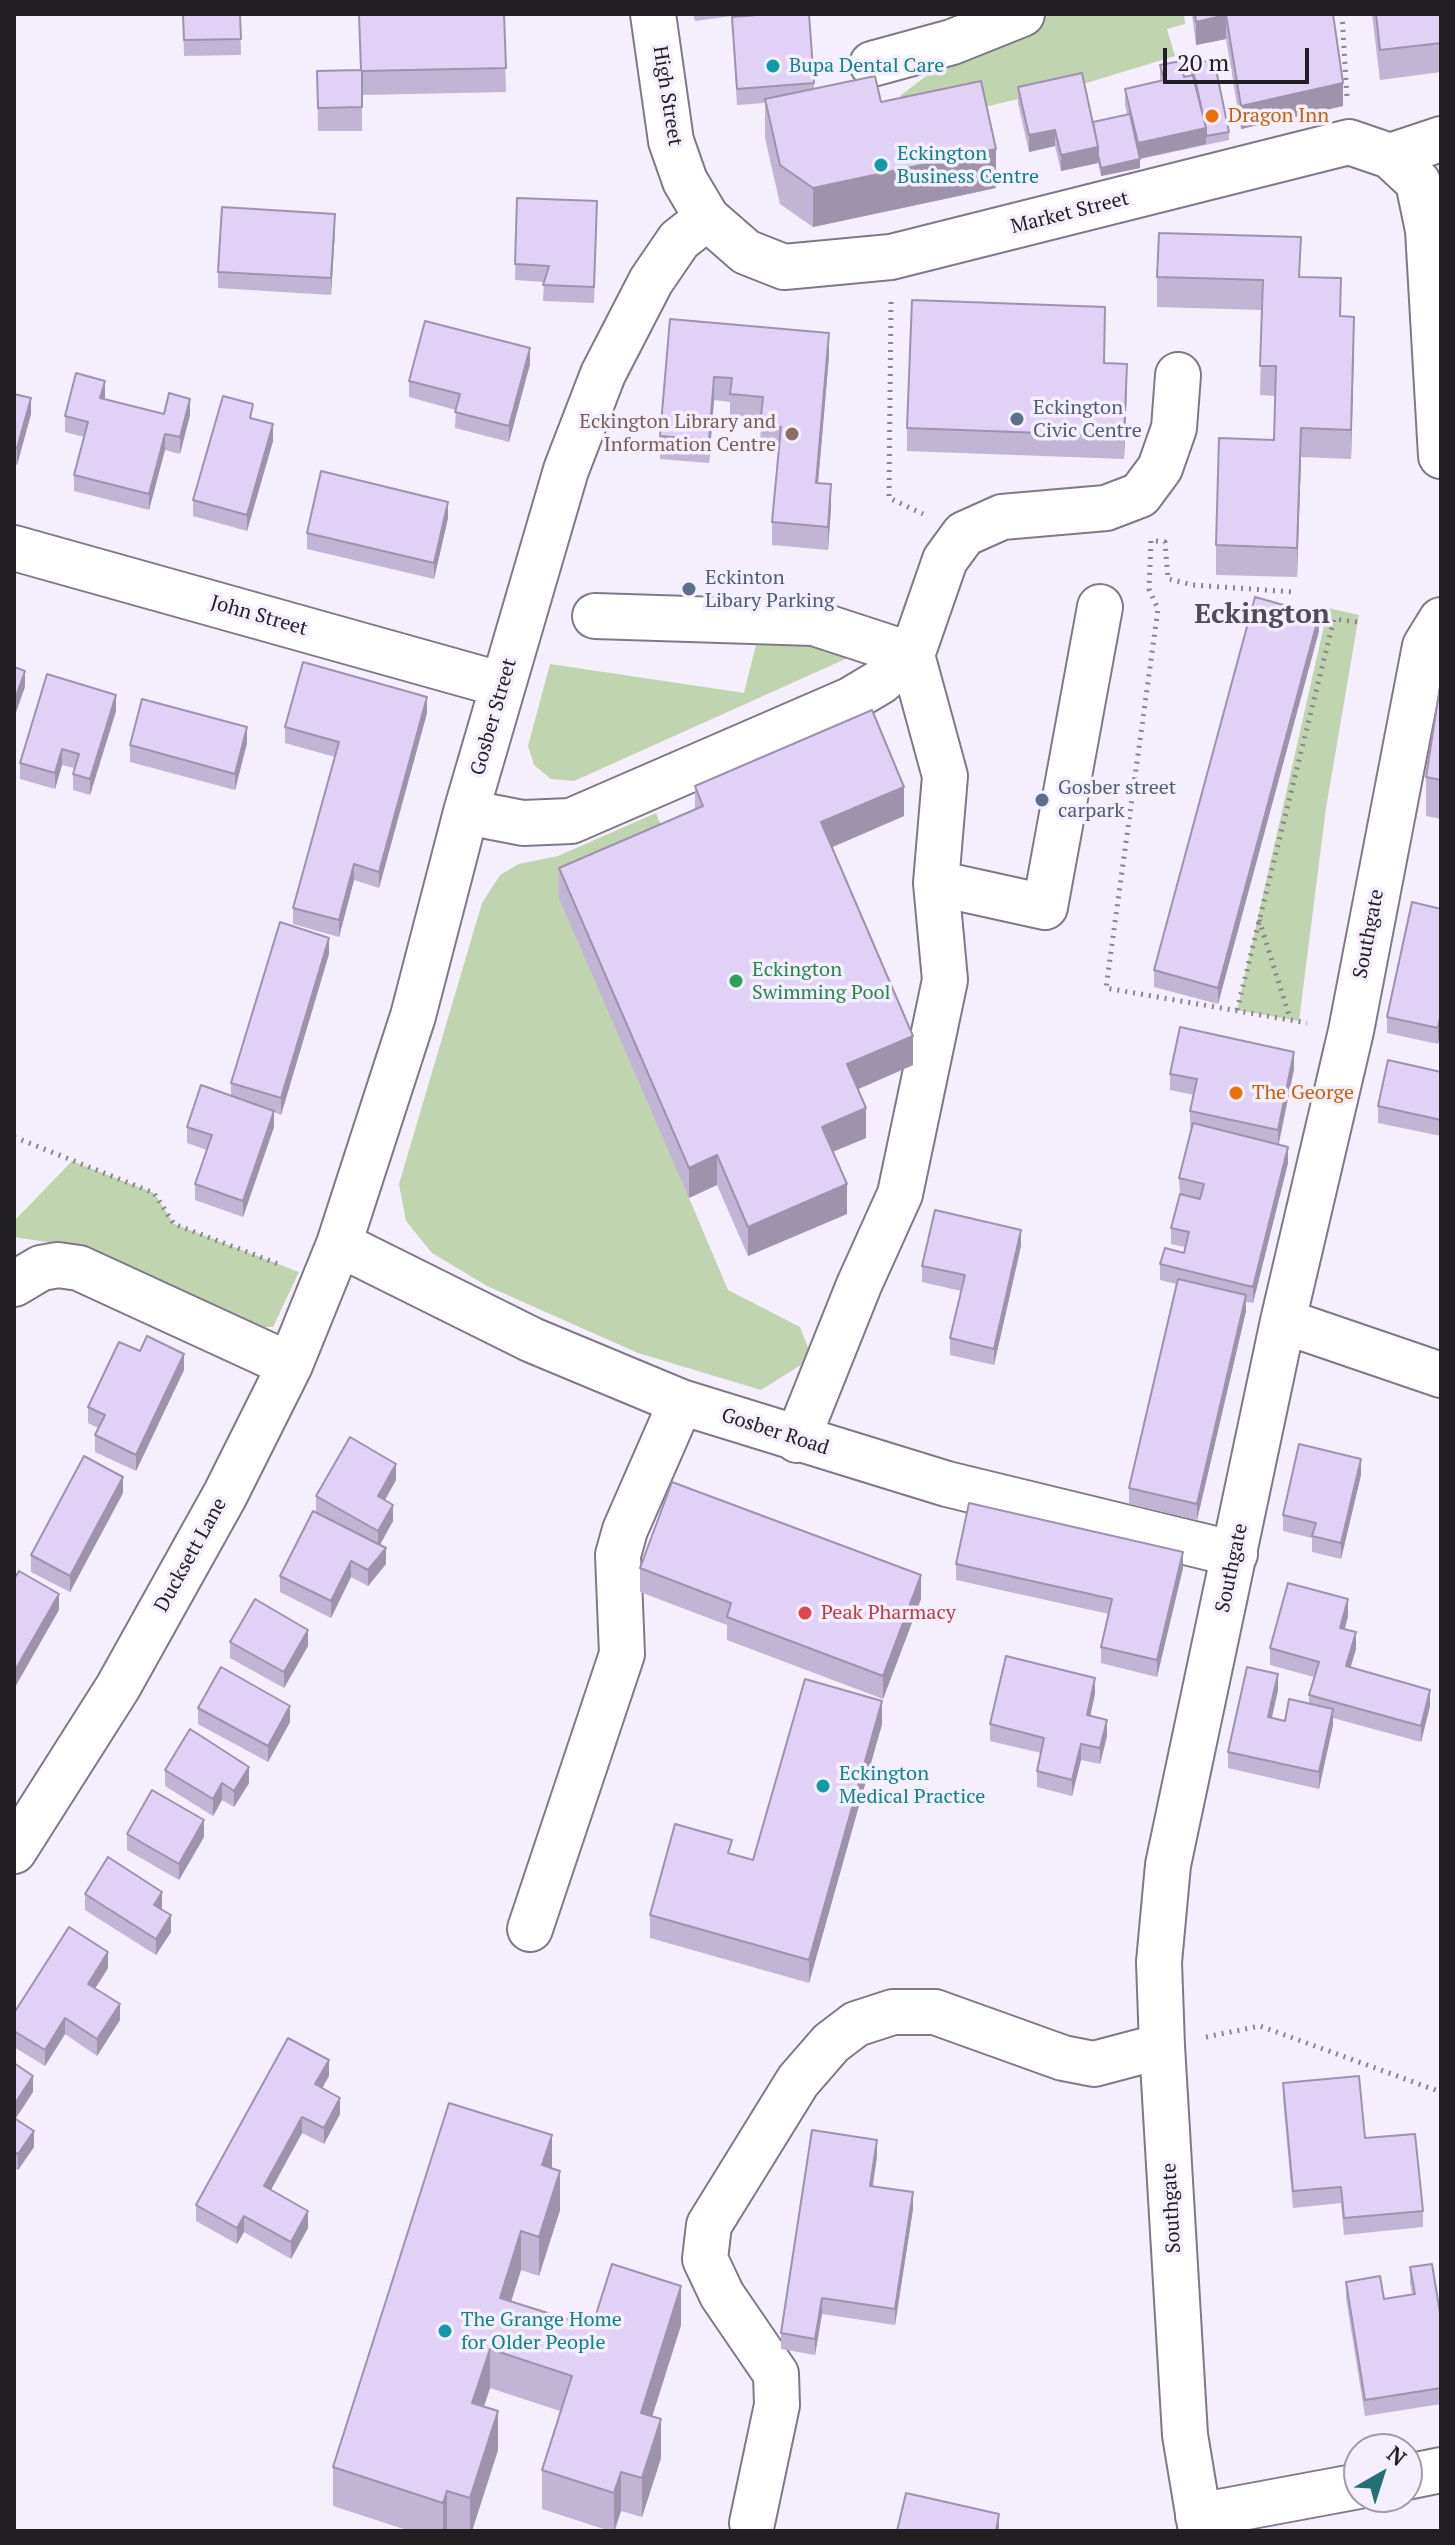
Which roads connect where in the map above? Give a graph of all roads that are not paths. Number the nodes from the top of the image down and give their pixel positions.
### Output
1 (653, 14) edge
2 (1022, 14) edge
3 (872, 64) dead end
4 (1441, 139) edge
5 (1390, 156) junction
6 (707, 218) junction
7 (1437, 316) edge
8 (1178, 375) dead end
9 (1441, 456) edge
10 (14, 548) edge
11 (1100, 607) dead end
12 (595, 616) dead end
13 (1441, 620) edge
14 (912, 655) junction
15 (503, 685) junction
16 (466, 812) junction
17 (936, 883) junction
18 (331, 1263) junction
19 (14, 1284) edge
20 (1283, 1321) junction
21 (290, 1365) junction
22 (1441, 1375) edge
23 (681, 1402) junction
24 (797, 1440) junction
25 (1235, 1554) junction
26 (14, 1851) edge
27 (530, 1929) dead end
28 (1162, 2046) junction
29 (1343, 2490) edge
30 (752, 2523) dead end
31 (1200, 2524) edge

1 - 6 street, High Street
2 - 3 street
4 - 5 street
5 - 6 street, Market Street
5 - 7 street
6 - 15 street, Gosber Street
7 - 9 street
8 - 14 street
10 - 15 street, John Street
11 - 17 street
12 - 14 street
13 - 20 street, Southgate
14 - 16 street
14 - 17 street
15 - 16 street, Gosber Street
16 - 18 street, Gosber Street
17 - 24 street
18 - 21 street, Ducksett Lane
18 - 23 street, Gosber Road
19 - 21 street
20 - 22 street
20 - 25 street, Southgate
21 - 26 street, Ducksett Lane
23 - 24 street, Gosber Road
23 - 27 street
24 - 25 street, Gosber Road
25 - 28 street, Southgate
28 - 30 street
28 - 31 street, Southgate
29 - 31 street

